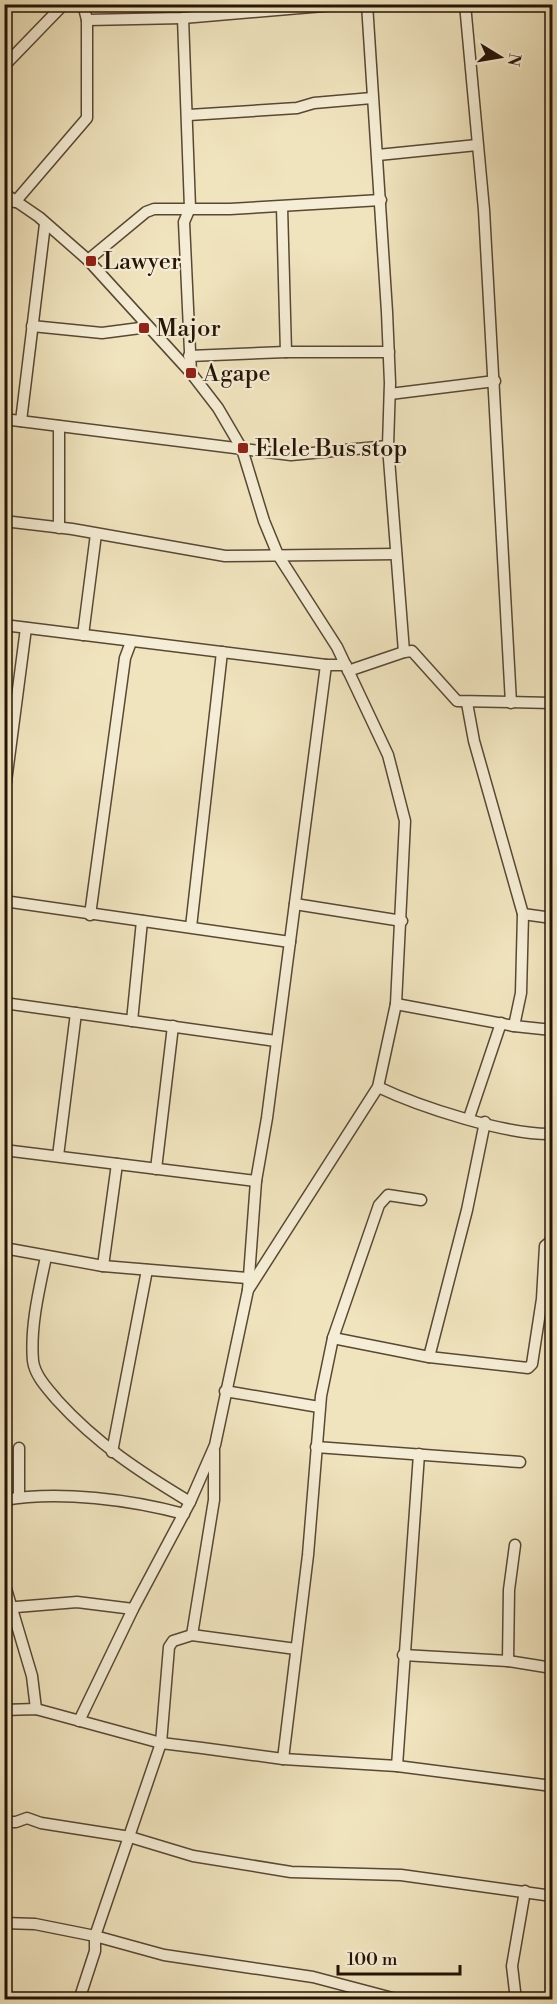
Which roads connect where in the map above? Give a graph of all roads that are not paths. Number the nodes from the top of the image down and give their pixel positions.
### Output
1 (64, 4) edge
2 (83, 4) edge
3 (347, 4) edge
4 (367, 4) edge
5 (465, 4) edge
6 (265, 7) edge
7 (183, 18) junction
8 (87, 20) junction
9 (4, 66) edge
10 (372, 98) junction
11 (189, 116) junction
12 (477, 145) junction
13 (378, 155) junction
14 (4, 193) edge
15 (381, 200) junction
16 (15, 202) junction
17 (282, 207) junction
18 (190, 208) junction
19 (45, 224) junction
20 (88, 260) junction
21 (32, 326) junction
22 (148, 327) junction
23 (286, 352) junction
24 (389, 352) junction
25 (189, 356) junction
26 (191, 373) junction
27 (495, 381) junction
28 (390, 394) junction
29 (4, 420) edge
30 (21, 422) junction
31 (59, 426) junction
32 (388, 446) junction
33 (242, 449) junction
34 (4, 521) edge
35 (59, 528) junction
36 (96, 534) junction
37 (396, 554) junction
38 (278, 555) junction
39 (4, 626) edge
40 (26, 628) junction
41 (83, 635) junction
42 (118, 640) junction
43 (131, 642) junction
44 (222, 652) junction
45 (404, 652) junction
46 (126, 658) junction
47 (326, 665) junction
48 (347, 668) junction
49 (467, 703) junction
50 (511, 703) junction
51 (552, 703) edge
52 (4, 797) edge
53 (4, 901) edge
54 (295, 904) junction
55 (523, 914) junction
56 (90, 915) junction
57 (552, 918) edge
58 (142, 921) junction
59 (402, 921) junction
60 (191, 927) junction
61 (290, 942) junction
62 (4, 1002) edge
63 (396, 1004) junction
64 (76, 1013) junction
65 (132, 1020) junction
66 (501, 1023) junction
67 (173, 1026) junction
68 (514, 1026) junction
69 (552, 1030) edge
70 (276, 1041) junction
71 (378, 1087) junction
72 (470, 1118) junction
73 (485, 1122) junction
74 (552, 1134) edge
75 (4, 1150) edge
76 (58, 1156) junction
77 (117, 1164) junction
78 (156, 1169) junction
79 (256, 1181) junction
80 (421, 1200) dead end
81 (552, 1240) edge
82 (4, 1248) edge
83 (46, 1257) junction
84 (103, 1266) junction
85 (147, 1270) junction
86 (248, 1278) junction
87 (248, 1290) junction
88 (542, 1299) junction
89 (552, 1306) edge
90 (333, 1338) junction
91 (429, 1356) junction
92 (225, 1391) junction
93 (319, 1407) junction
94 (214, 1445) junction
95 (316, 1447) junction
96 (19, 1448) dead end
97 (112, 1452) junction
98 (418, 1454) junction
99 (520, 1462) dead end
100 (19, 1497) junction
101 (4, 1500) edge
102 (190, 1502) junction
103 (184, 1514) junction
104 (515, 1545) dead end
105 (4, 1582) edge
106 (8, 1608) edge
107 (134, 1609) junction
108 (192, 1635) junction
109 (296, 1649) junction
110 (403, 1655) junction
111 (508, 1661) junction
112 (552, 1668) edge
113 (36, 1708) junction
114 (4, 1710) edge
115 (79, 1721) junction
116 (161, 1743) junction
117 (283, 1759) junction
118 (397, 1766) junction
119 (552, 1786) edge
120 (4, 1822) edge
121 (130, 1837) junction
122 (525, 1891) junction
123 (552, 1896) edge
124 (4, 1923) edge
125 (95, 1936) junction
126 (80, 2000) edge
127 (400, 2000) edge
128 (516, 2000) edge

1 - 9 street
2 - 8 street
3 - 6 street
4 - 10 street
5 - 12 street
6 - 7 street
7 - 8 street
7 - 11 street
8 - 16 street
10 - 11 street
10 - 13 street
11 - 18 street
12 - 13 street
12 - 27 street
13 - 15 street
14 - 16 street
15 - 17 street
15 - 24 street
16 - 19 street
17 - 18 street
17 - 23 street
18 - 20 street
18 - 25 street
19 - 20 street
19 - 21 street
20 - 22 street
21 - 22 street
21 - 30 street
22 - 26 street
23 - 24 street
23 - 25 street
24 - 28 street
25 - 26 street
26 - 33 street
27 - 28 street
27 - 50 street
28 - 32 street
29 - 30 street
30 - 31 street
31 - 33 street
31 - 35 street
32 - 33 street
32 - 37 street
33 - 38 street
34 - 35 street
35 - 36 street
36 - 38 street
36 - 41 street
37 - 38 street
37 - 45 street
38 - 48 street
39 - 40 street
40 - 41 street
40 - 52 street
41 - 42 street
42 - 43 street
42 - 46 street
43 - 44 street
43 - 46 street
44 - 47 street
44 - 60 street
45 - 48 street
45 - 49 street
46 - 56 street
47 - 48 street
47 - 54 street
48 - 59 street
49 - 50 street
49 - 55 street
50 - 51 street
53 - 56 street
54 - 59 street
54 - 61 street
55 - 57 street
55 - 68 street
56 - 58 street
58 - 60 street
58 - 65 street
59 - 63 street
60 - 61 street
61 - 70 street
62 - 64 street
63 - 66 street
63 - 71 street
64 - 65 street
64 - 76 street
65 - 67 street
66 - 68 street
66 - 72 street
67 - 70 street
67 - 78 street
68 - 69 street
70 - 79 street
71 - 72 street
71 - 87 street
72 - 73 street
73 - 74 street
73 - 91 street
75 - 76 street
76 - 77 street
77 - 78 street
77 - 84 street
78 - 79 street
79 - 86 street
80 - 90 street
81 - 88 street
82 - 83 street
83 - 84 street
83 - 97 street
84 - 85 street
85 - 86 street
85 - 97 street
86 - 87 street
87 - 92 street
88 - 89 street
88 - 91 street
90 - 91 street
90 - 93 street
92 - 93 street
92 - 94 street
93 - 95 street
94 - 102 street
94 - 108 street
95 - 98 street
95 - 109 street
96 - 100 street
97 - 102 street
98 - 99 street
98 - 110 street
100 - 101 street
100 - 103 street
102 - 103 street
103 - 107 street
104 - 111 street
105 - 106 street
106 - 107 street
106 - 113 street
107 - 115 street
108 - 109 street
108 - 116 street
109 - 117 street
110 - 111 street
110 - 118 street
111 - 112 street
113 - 114 street
113 - 115 street
115 - 116 street
116 - 117 street
116 - 121 street
117 - 118 street
118 - 119 street
120 - 121 street
121 - 122 street
121 - 125 street
122 - 123 street
122 - 128 street
124 - 125 street
125 - 126 street
125 - 127 street

